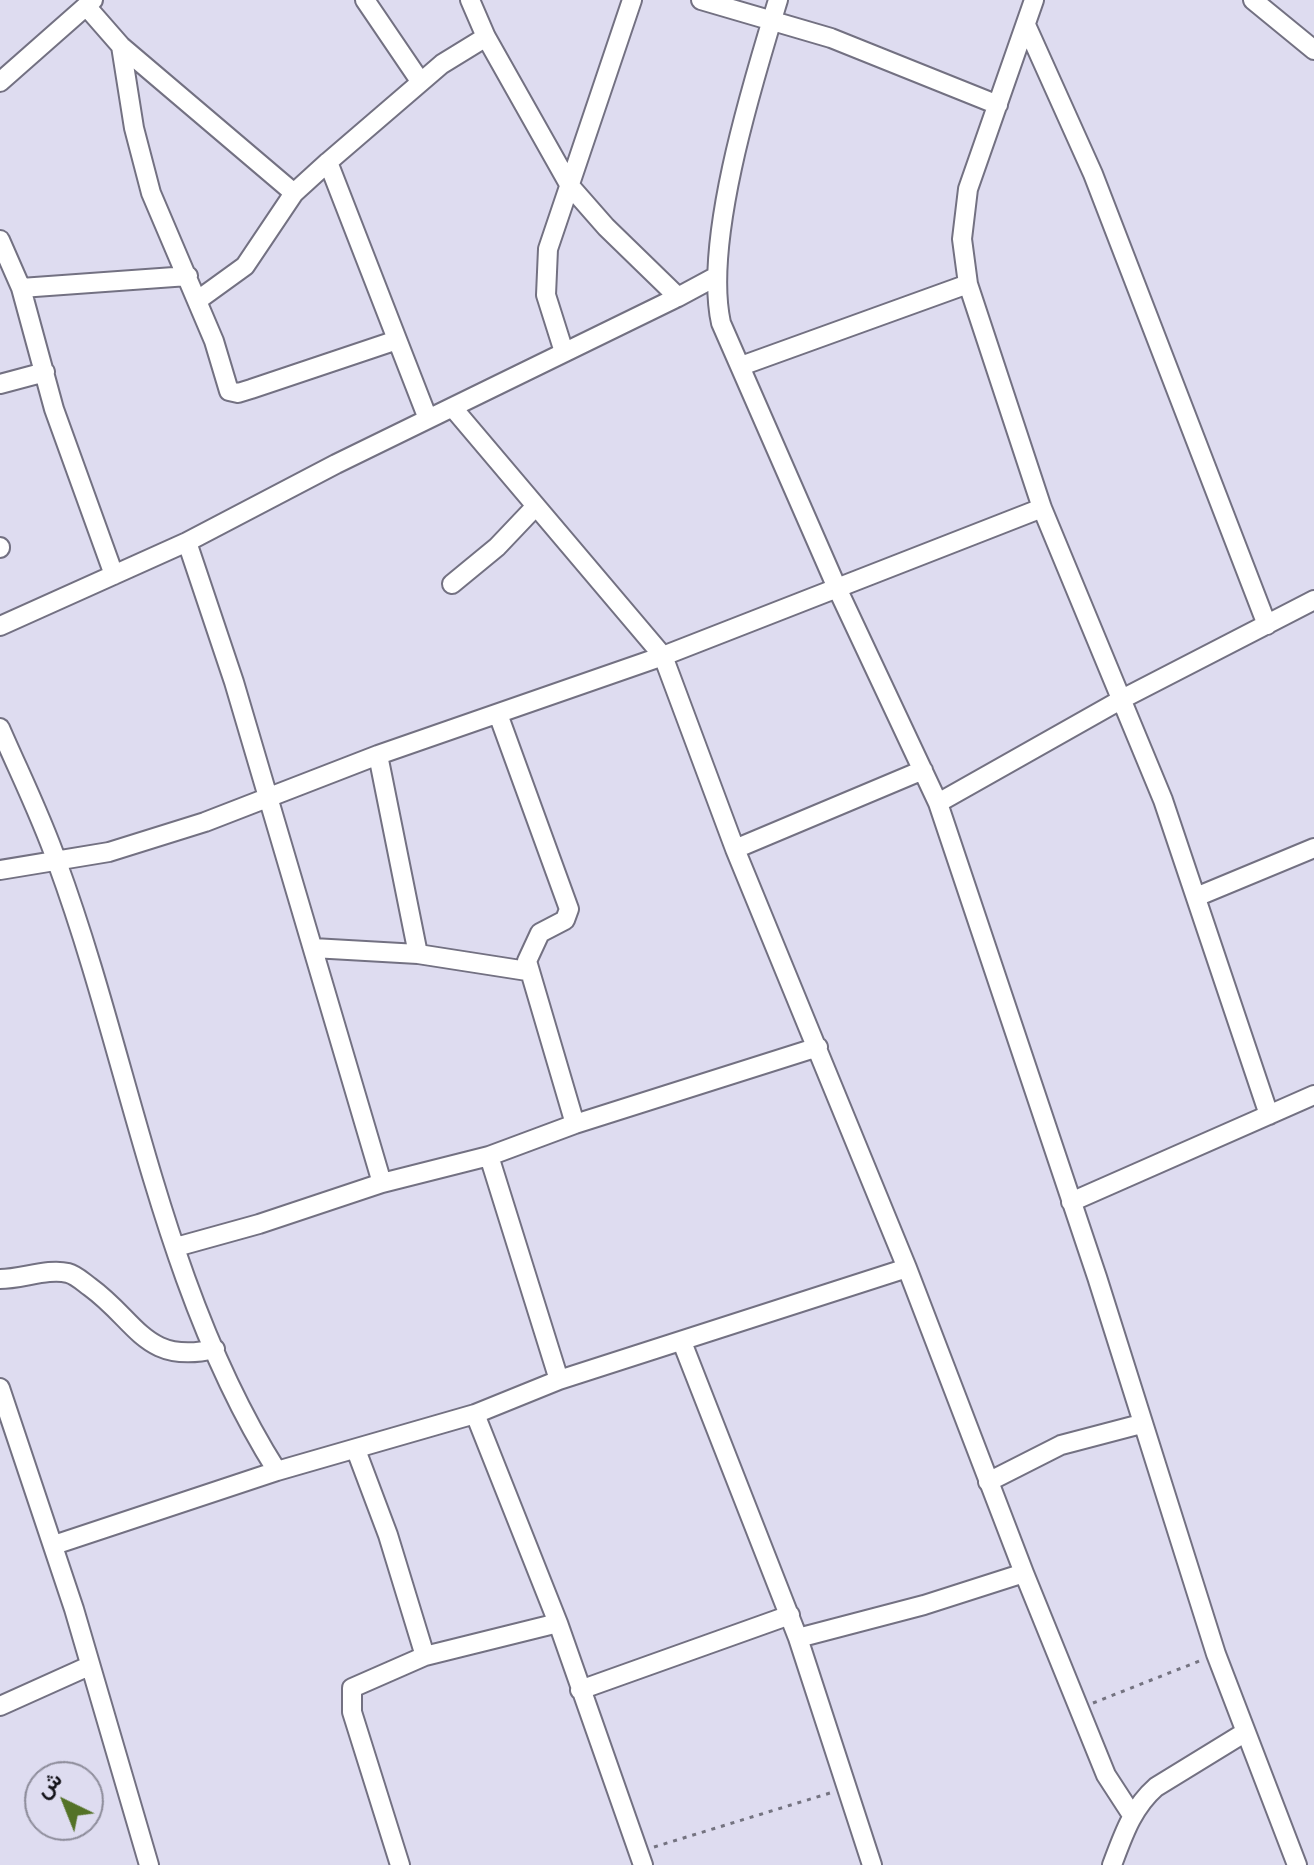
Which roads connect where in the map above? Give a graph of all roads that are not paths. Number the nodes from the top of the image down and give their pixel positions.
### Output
1 (365, 0) edge
2 (470, 0) edge
3 (632, 0) edge
4 (701, 0) edge
5 (778, 0) edge
6 (1034, 0) edge
7 (1253, 0) edge
8 (90, 3) edge
9 (773, 19) junction
10 (1026, 25) junction
11 (486, 37) junction
12 (121, 46) junction
13 (1314, 50) edge
14 (420, 81) junction
15 (0, 82) edge
16 (998, 105) junction
17 (328, 162) junction
18 (570, 186) junction
19 (294, 193) junction
20 (0, 240) edge
21 (188, 276) junction
22 (717, 276) junction
23 (968, 284) junction
24 (21, 288) junction
25 (678, 297) junction
26 (198, 300) junction
27 (397, 340) junction
28 (564, 352) junction
29 (741, 366) junction
30 (45, 372) junction
31 (0, 384) edge
32 (453, 408) junction
33 (428, 419) junction
34 (535, 507) junction
35 (1042, 508) junction
36 (187, 542) junction
37 (114, 575) junction
38 (452, 584) dead end
39 (837, 588) junction
40 (1314, 600) edge
41 (1267, 625) junction
42 (0, 626) edge
43 (663, 656) junction
44 (1124, 698) junction
45 (498, 714) junction
46 (0, 728) edge
47 (378, 755) junction
48 (923, 770) junction
49 (269, 796) junction
50 (938, 803) junction
51 (1314, 848) edge
52 (735, 849) junction
53 (57, 862) junction
54 (0, 870) edge
55 (1196, 897) junction
56 (313, 948) junction
57 (418, 954) junction
58 (527, 971) junction
59 (818, 1047) junction
60 (1314, 1095) edge
61 (1269, 1115) junction
62 (575, 1124) junction
63 (489, 1156) junction
64 (382, 1183) junction
65 (1071, 1202) junction
66 (176, 1247) junction
67 (907, 1268) junction
68 (0, 1279) edge
69 (682, 1342) junction
70 (215, 1349) junction
71 (559, 1380) junction
72 (0, 1388) edge
73 (475, 1414) junction
74 (1141, 1424) junction
75 (356, 1450) junction
76 (277, 1471) junction
77 (988, 1482) junction
78 (54, 1545) junction
79 (1024, 1573) junction
80 (790, 1615) junction
81 (558, 1623) junction
82 (798, 1638) junction
83 (425, 1656) junction
84 (89, 1666) junction
85 (580, 1690) junction
86 (0, 1706) edge
87 (1244, 1733) junction
88 (1132, 1815) junction
89 (640, 1859) edge
90 (149, 1865) edge
91 (400, 1865) edge
92 (872, 1865) edge
93 (1112, 1865) edge
94 (1297, 1865) edge

1 - 14 street
2 - 11 street
3 - 18 street
4 - 9 street
5 - 9 street
6 - 10 street
7 - 13 street
8 - 12 street
8 - 15 street
9 - 16 street
9 - 22 street
10 - 16 street
10 - 41 street
11 - 14 street
11 - 18 street
12 - 19 street
12 - 21 street
14 - 17 street
16 - 23 street
17 - 19 street
17 - 27 street
18 - 25 street
18 - 28 street
19 - 26 street
20 - 24 street
21 - 24 street
21 - 26 street
22 - 25 street
22 - 29 street
23 - 29 street
23 - 35 street
24 - 30 street
25 - 28 street
26 - 27 street
27 - 33 street
28 - 32 street
29 - 39 street
30 - 31 street
30 - 37 street
32 - 33 street
32 - 34 street
33 - 36 street
34 - 38 street
34 - 43 street
35 - 39 street
35 - 44 street
36 - 37 street
36 - 49 street
37 - 42 street
39 - 43 street
39 - 48 street
40 - 41 street
41 - 44 street
43 - 45 street
43 - 52 street
44 - 50 street
44 - 55 street
45 - 47 street
45 - 58 street
46 - 53 street
47 - 49 street
47 - 57 street
48 - 50 street
48 - 52 street
49 - 53 street
49 - 56 street
50 - 65 street
51 - 55 street
52 - 59 street
53 - 54 street
53 - 66 street
55 - 61 street
56 - 57 street
56 - 64 street
57 - 58 street
58 - 62 street
59 - 62 street
59 - 67 street
60 - 61 street
61 - 65 street
62 - 63 street
63 - 64 street
63 - 71 street
64 - 66 street
65 - 74 street
66 - 70 street
67 - 69 street
67 - 77 street
68 - 70 street
69 - 71 street
69 - 80 street
70 - 76 street
71 - 73 street
72 - 78 street
73 - 75 street
73 - 81 street
74 - 77 street
74 - 87 street
75 - 76 street
75 - 83 street
76 - 78 street
77 - 79 street
78 - 84 street
79 - 82 street
79 - 88 street
80 - 82 street
80 - 85 street
81 - 83 street
81 - 85 street
82 - 92 street
83 - 91 street
84 - 86 street
84 - 90 street
85 - 89 street
87 - 88 street
87 - 94 street
88 - 93 street

